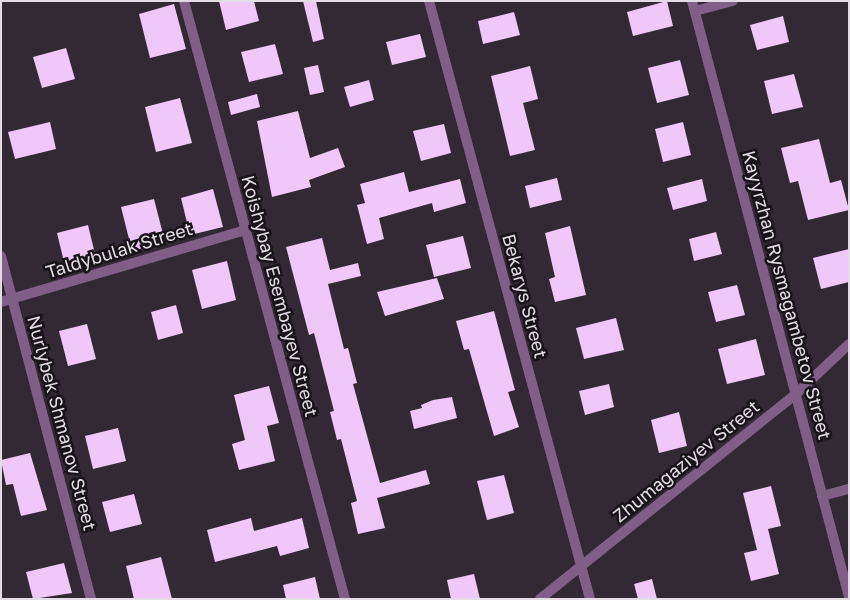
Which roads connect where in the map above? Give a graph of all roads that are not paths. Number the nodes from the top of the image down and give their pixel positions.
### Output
1 (184, 1) edge
2 (429, 1) edge
3 (733, 1) edge
4 (693, 6) edge
5 (246, 230) junction
6 (1, 256) edge
7 (13, 299) junction
8 (1, 302) edge
9 (849, 344) edge
10 (797, 393) junction
11 (849, 489) edge
12 (822, 496) junction
13 (581, 566) junction
14 (849, 597) edge
15 (92, 599) edge
16 (345, 599) edge
17 (540, 599) edge
18 (590, 599) edge

1 - 5 street, Koishybay Esembayev Street
2 - 13 street, Bekarys Street
3 - 4 street
4 - 10 street, Kayyrzhan Rysmagambetov Street
5 - 7 street, Taldybulak Street
5 - 16 street, Koishybay Esembayev Street
6 - 7 street, Nurlybek Shmanov Street
7 - 8 street, Taldybulak Street
7 - 15 street, Nurlybek Shmanov Street
9 - 10 street, Zhumagaziyev Street
10 - 12 street, Kayyrzhan Rysmagambetov Street
10 - 13 street, Zhumagaziyev Street
11 - 12 street
12 - 14 street, Kayyrzhan Rysmagambetov Street
13 - 17 street, Zhumagaziyev Street
13 - 18 street, Bekarys Street

